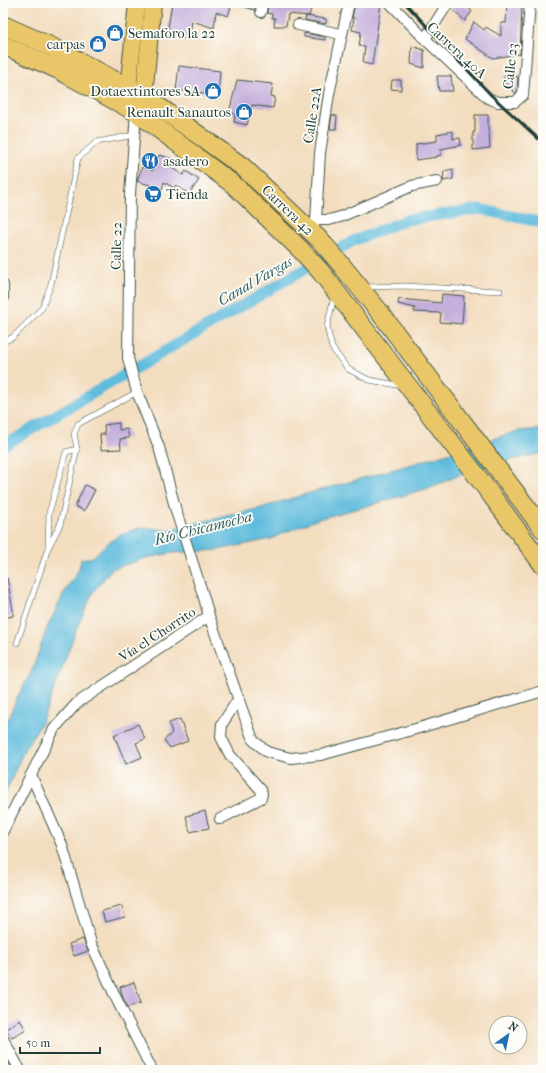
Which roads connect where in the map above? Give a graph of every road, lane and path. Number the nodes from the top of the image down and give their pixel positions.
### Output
1 (137, 3) edge
2 (153, 3) edge
3 (349, 3) edge
4 (390, 3) edge
5 (448, 3) edge
6 (530, 3) edge
7 (3, 25) edge
8 (298, 25) dead end
9 (341, 34) junction
10 (425, 39) junction
11 (3, 45) edge
12 (488, 98) joint
13 (136, 99) junction
14 (134, 135) junction
15 (437, 181) dead end
16 (316, 231) junction
17 (3, 285) edge
18 (359, 287) junction
19 (336, 291) junction
20 (500, 291) dead end
21 (4, 298) edge
22 (3, 342) edge
23 (134, 380) joint
24 (409, 388) junction
25 (137, 392) junction
26 (76, 449) junction
27 (543, 529) edge
28 (48, 548) junction
29 (543, 565) edge
30 (209, 616) junction
31 (16, 643) dead end
32 (543, 691) edge
33 (238, 698) junction
34 (31, 775) junction
35 (220, 819) dead end
36 (3, 831) edge
37 (3, 1039) edge
38 (20, 1070) edge
39 (152, 1070) edge

1 - 13 main road
2 - 13 main road
3 - 9 street, Calle 22A
4 - 10 street, Carrera 40A
5 - 10 street
6 - 12 street, Calle 23
7 - 13 highway, Carrera 42
8 - 9 street
9 - 16 street, Calle 22A
10 - 12 street, Carrera 40A
11 - 13 highway, Carrera 42
13 - 14 street, Calle 22
13 - 16 highway, Carrera 42
13 - 19 highway, Carrera 42
14 - 22 lane
14 - 23 street, Calle 22
15 - 16 street
16 - 18 highway, Carrera 42
17 - 21 street
18 - 20 lane
18 - 27 highway, Carrera 42
19 - 24 highway, Carrera 42
19 - 24 lane
23 - 25 street, Vía el Chorrito
24 - 29 highway, Carrera 42
25 - 26 lane
25 - 30 street, Vía el Chorrito
26 - 28 lane
26 - 28 lane
28 - 31 lane
30 - 33 street
30 - 34 street, Vía el Chorrito
32 - 33 street
33 - 35 street
34 - 36 street, Vía el Chorrito
34 - 39 street
37 - 38 street

